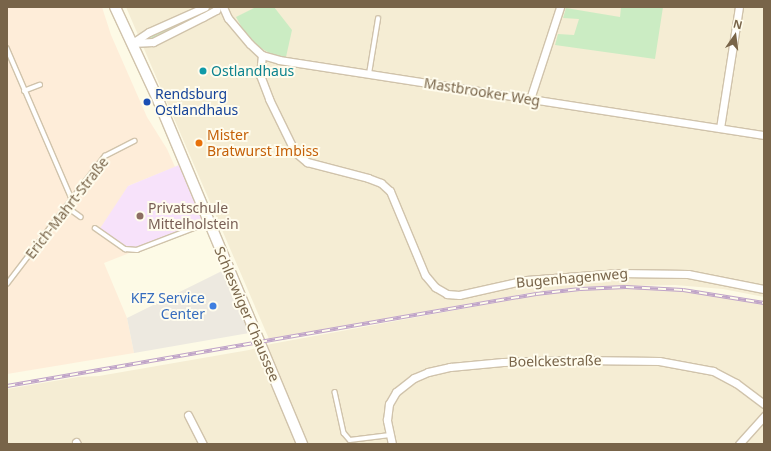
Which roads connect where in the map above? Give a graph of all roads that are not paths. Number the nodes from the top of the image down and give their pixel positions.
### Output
1 (116, 7) edge
2 (205, 7) edge
3 (217, 7) edge
4 (223, 7) edge
5 (560, 7) edge
6 (738, 7) edge
7 (378, 18) dead end
8 (132, 43) junction
9 (7, 48) edge
10 (262, 55) junction
11 (369, 74) junction
12 (40, 85) dead end
13 (24, 91) junction
14 (530, 99) junction
15 (720, 128) junction
16 (764, 135) edge
17 (134, 141) dead end
18 (72, 199) junction
19 (66, 207) junction
20 (81, 216) dead end
21 (208, 223) junction
22 (95, 228) dead end
23 (7, 284) edge
24 (764, 288) edge
25 (335, 392) dead end
26 (764, 404) edge
27 (188, 415) dead end
28 (764, 416) edge
29 (390, 435) junction
30 (203, 444) edge
31 (302, 444) edge
32 (392, 444) edge
33 (740, 444) edge

1 - 8 main road, Schleswiger Chaussee
2 - 8 street
3 - 8 street
4 - 10 street
5 - 14 street
6 - 15 street
7 - 11 lane
8 - 21 main road, Schleswiger Chaussee
9 - 13 lane
10 - 11 street, Mastbrooker Weg
10 - 24 street, Bugenhagenweg
11 - 14 street, Mastbrooker Weg
12 - 13 lane
13 - 18 lane
14 - 15 street, Mastbrooker Weg
15 - 16 street, Mastbrooker Weg
17 - 18 lane, Erich-Mahrt-Straße
18 - 19 lane, Erich-Mahrt-Straße
19 - 20 lane
19 - 23 lane, Erich-Mahrt-Straße
21 - 22 lane
21 - 31 main road, Schleswiger Chaussee
25 - 29 lane
26 - 29 street, Boelckestraße
27 - 30 street
28 - 33 street
29 - 32 street, Boelckestraße

